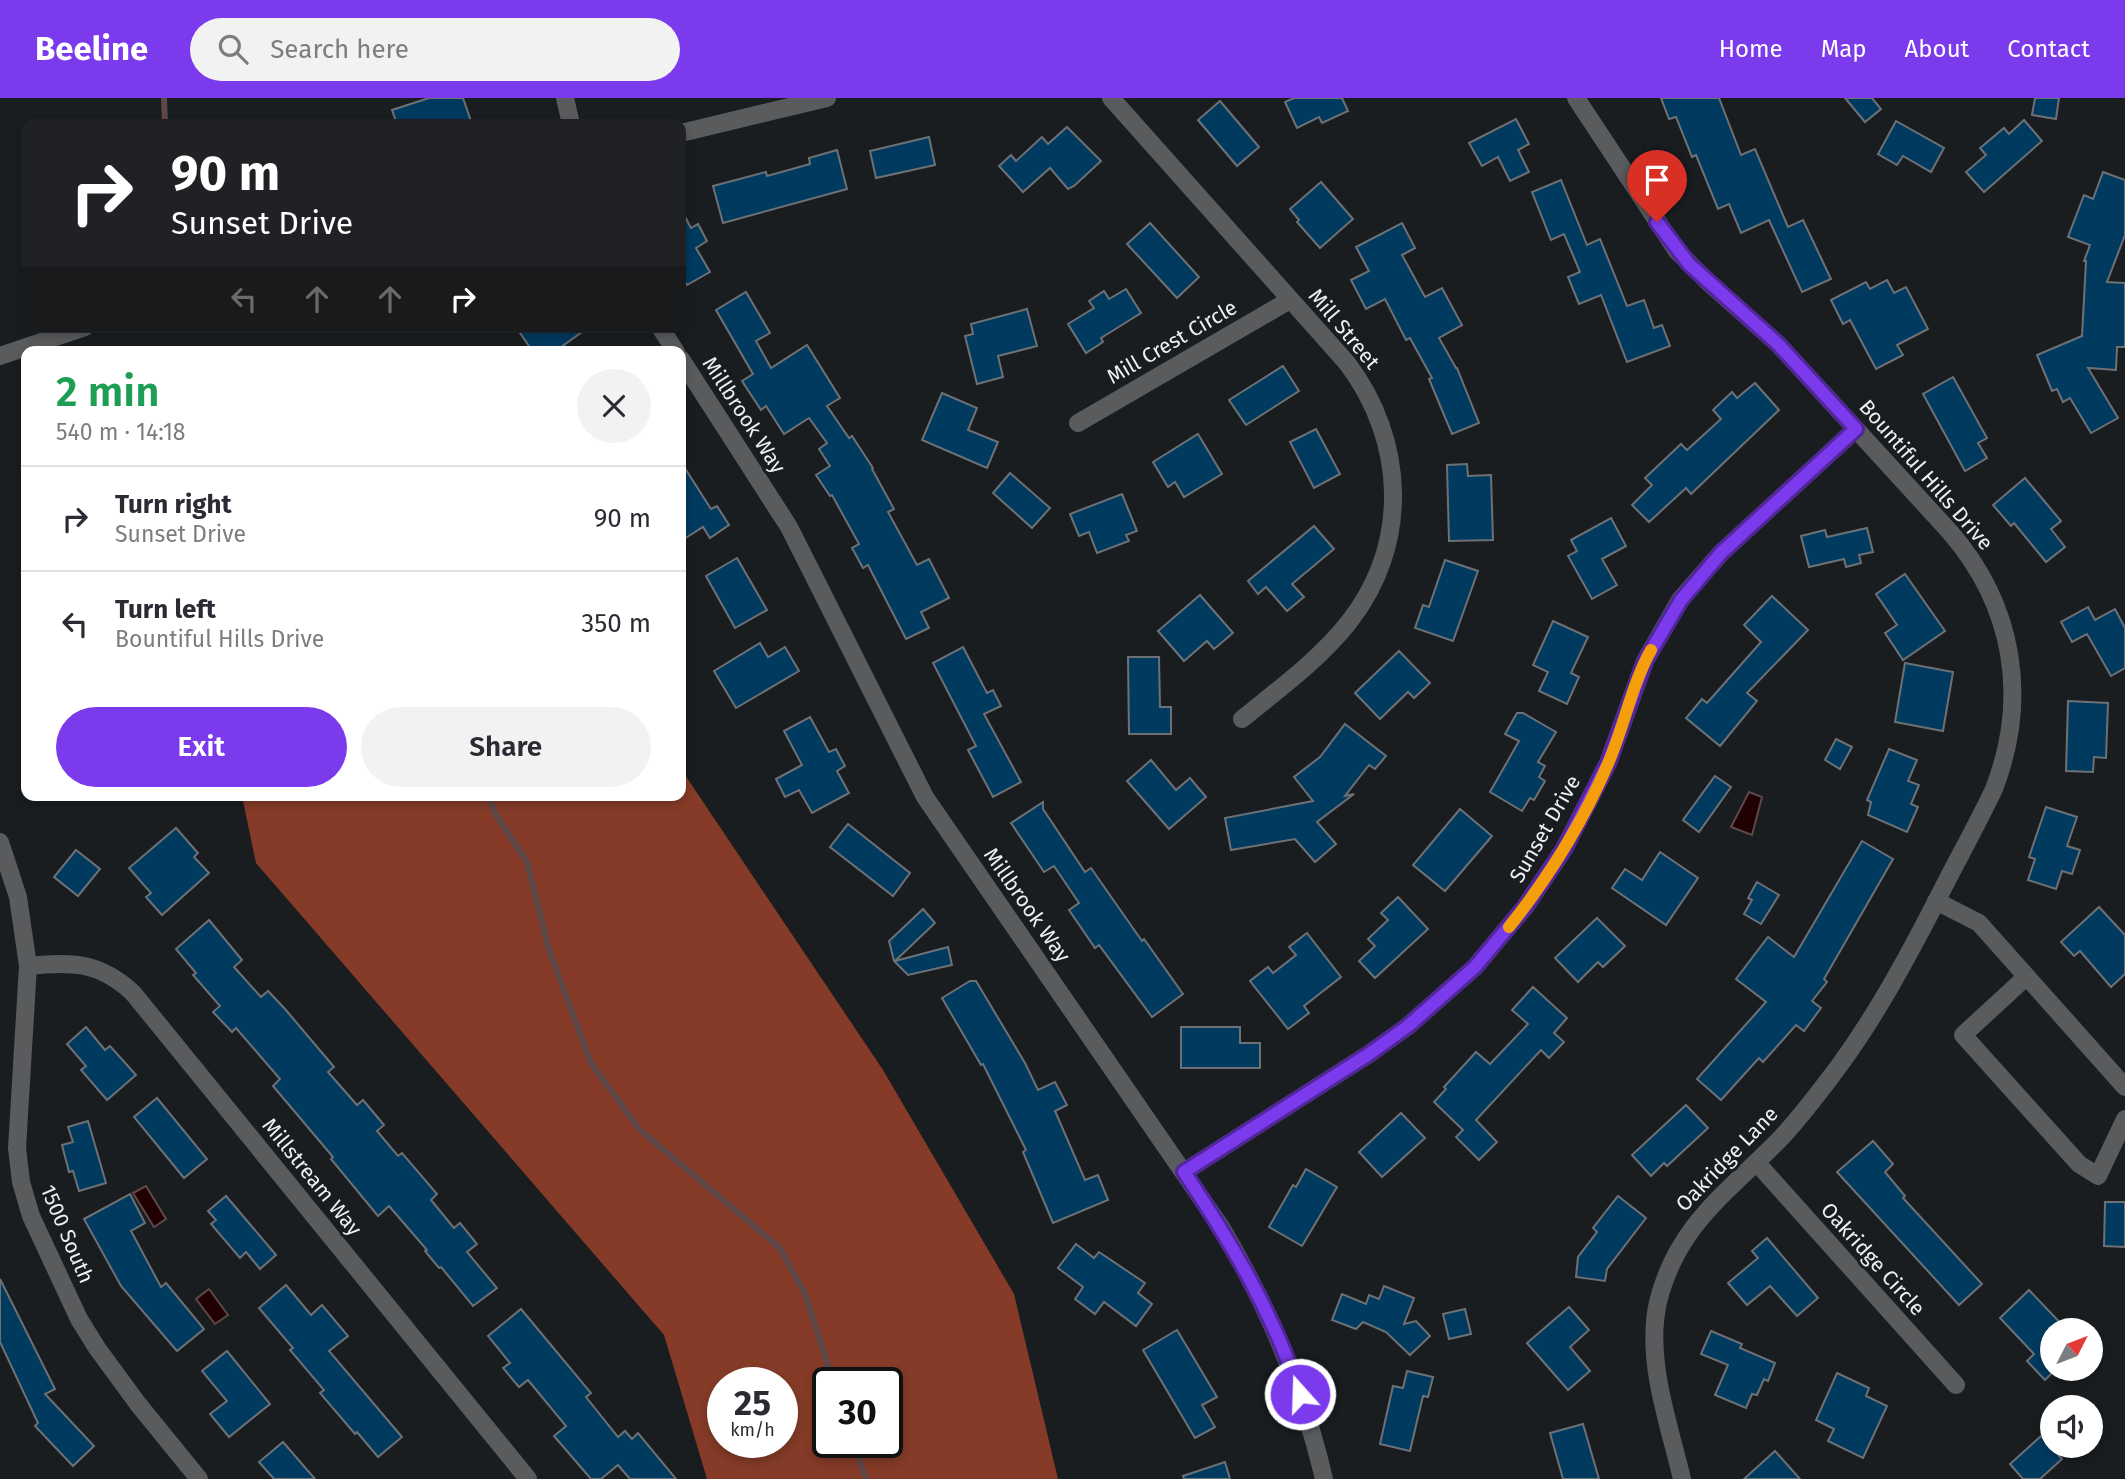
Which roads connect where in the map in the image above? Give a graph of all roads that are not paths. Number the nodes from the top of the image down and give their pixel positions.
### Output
1 (565, 98) edge
2 (827, 98) edge
3 (1111, 98) edge
4 (1576, 98) edge
5 (571, 119) edge
6 (686, 132) edge
7 (1290, 300) junction
8 (67, 333) edge
9 (29, 346) edge
10 (21, 349) edge
11 (0, 356) edge
12 (686, 367) edge
13 (1078, 423) dead end
14 (1856, 429) junction
15 (1242, 719) dead end
16 (2, 853) edge
17 (1937, 901) junction
18 (28, 966) junction
19 (2026, 977) junction
20 (2125, 1087) edge
21 (2125, 1119) edge
22 (1757, 1163) junction
23 (1184, 1172) junction
24 (1956, 1385) dead end
25 (199, 1479) edge
26 (528, 1479) edge
27 (1324, 1479) edge
28 (1682, 1479) edge

1 - 5 street
2 - 6 street
3 - 7 street, Mill Street
4 - 14 street, Bountiful Hills Drive
7 - 13 street, Mill Crest Circle
7 - 15 street, Mill Street
8 - 9 street
10 - 11 street
12 - 23 street, Millbrook Way
14 - 17 street, Bountiful Hills Drive
14 - 23 street, Sunset Drive
16 - 18 street, 1500 South
17 - 19 street
17 - 22 street, Oakridge Lane
18 - 25 street, 1500 South
18 - 26 street, Millstream Way
19 - 20 street
19 - 21 street
22 - 24 street, Oakridge Circle
22 - 28 street, Oakridge Lane
23 - 27 street, Millbrook Way

